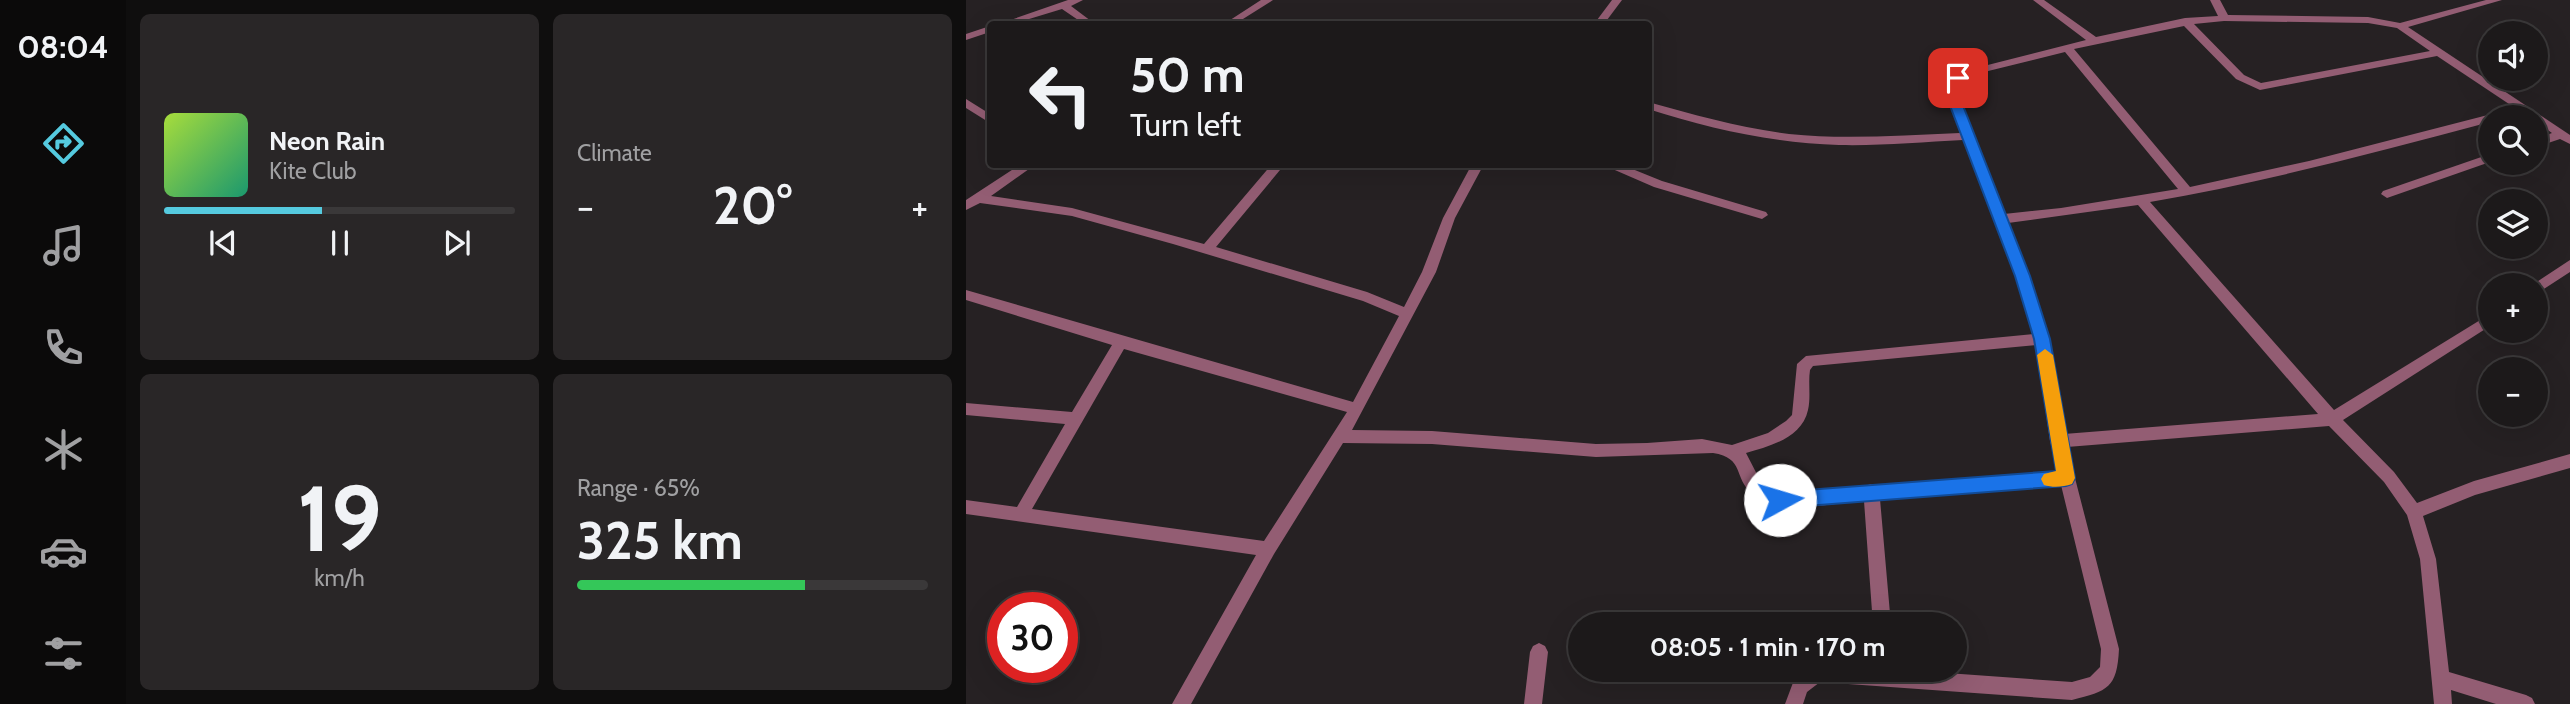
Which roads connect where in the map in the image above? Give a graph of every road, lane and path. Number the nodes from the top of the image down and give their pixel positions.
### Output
1 (1078, 0) edge
2 (1268, 0) edge
3 (1617, 0) edge
4 (2038, 0) edge
5 (2215, 0) edge
6 (2497, 0) edge
7 (1063, 5) junction
8 (2224, 18) junction
9 (1013, 21) edge
10 (1086, 21) edge
11 (1234, 21) edge
12 (1601, 21) edge
13 (2185, 21) junction
14 (2400, 26) junction
15 (987, 30) edge
16 (966, 37) edge
17 (2096, 42) junction
18 (2068, 49) junction
19 (2439, 52) junction
20 (2519, 105) edge
21 (1652, 106) edge
22 (969, 109) edge
23 (987, 118) edge
24 (2478, 122) edge
25 (2548, 125) edge
26 (1967, 136) junction
27 (2565, 137) edge
28 (2478, 162) edge
29 (1024, 168) edge
30 (1276, 168) edge
31 (1476, 168) edge
32 (1617, 168) edge
33 (2186, 190) junction
34 (2387, 194) dead end
35 (978, 198) junction
36 (2140, 199) junction
37 (966, 206) edge
38 (1762, 215) dead end
39 (2000, 219) junction
40 (1207, 249) junction
41 (2570, 265) edge
42 (2548, 281) edge
43 (966, 295) edge
44 (1406, 314) junction
45 (2478, 327) edge
46 (2042, 339) junction
47 (1122, 342) junction
48 (966, 409) edge
49 (1357, 409) junction
50 (1075, 419) junction
51 (2332, 419) junction
52 (1338, 437) junction
53 (2058, 441) junction
54 (1732, 451) junction
55 (2570, 461) edge
56 (2066, 478) junction
57 (1871, 491) junction
58 (966, 507) edge
59 (2414, 512) junction
60 (1021, 514) junction
61 (1268, 549) junction
62 (1881, 612) edge
63 (1539, 652) dead end
64 (2440, 678) junction
65 (1967, 681) edge
66 (1806, 682) edge
67 (1181, 704) edge
68 (1533, 704) edge
69 (1794, 704) edge
70 (2444, 704) edge
71 (2526, 704) edge

1 - 7 street
2 - 11 street
3 - 12 street
4 - 17 street
5 - 8 street
6 - 14 street
7 - 9 street
7 - 10 street
8 - 13 street
8 - 14 street
13 - 17 street
13 - 19 street
14 - 19 street
15 - 16 street
17 - 18 street
18 - 26 street
18 - 33 street
19 - 20 street
21 - 26 street
22 - 23 street
24 - 33 street
25 - 27 street
26 - 39 street
28 - 34 street
29 - 35 street
30 - 40 street
31 - 44 street
32 - 38 street
33 - 36 street
35 - 37 street
35 - 40 street
36 - 39 street
36 - 51 street
39 - 46 street
40 - 44 street
41 - 42 street
43 - 47 street
44 - 49 street
45 - 51 street
46 - 53 street
46 - 54 street
47 - 49 street
47 - 50 street
48 - 50 street
49 - 52 street
50 - 60 street
51 - 53 street
51 - 59 street
52 - 54 street
52 - 61 street
53 - 56 street
54 - 57 street
55 - 59 street
56 - 57 street
56 - 65 street
57 - 62 street
58 - 60 street
59 - 64 street
60 - 61 street
61 - 67 street
63 - 68 street
64 - 70 street
64 - 71 street
66 - 69 street

